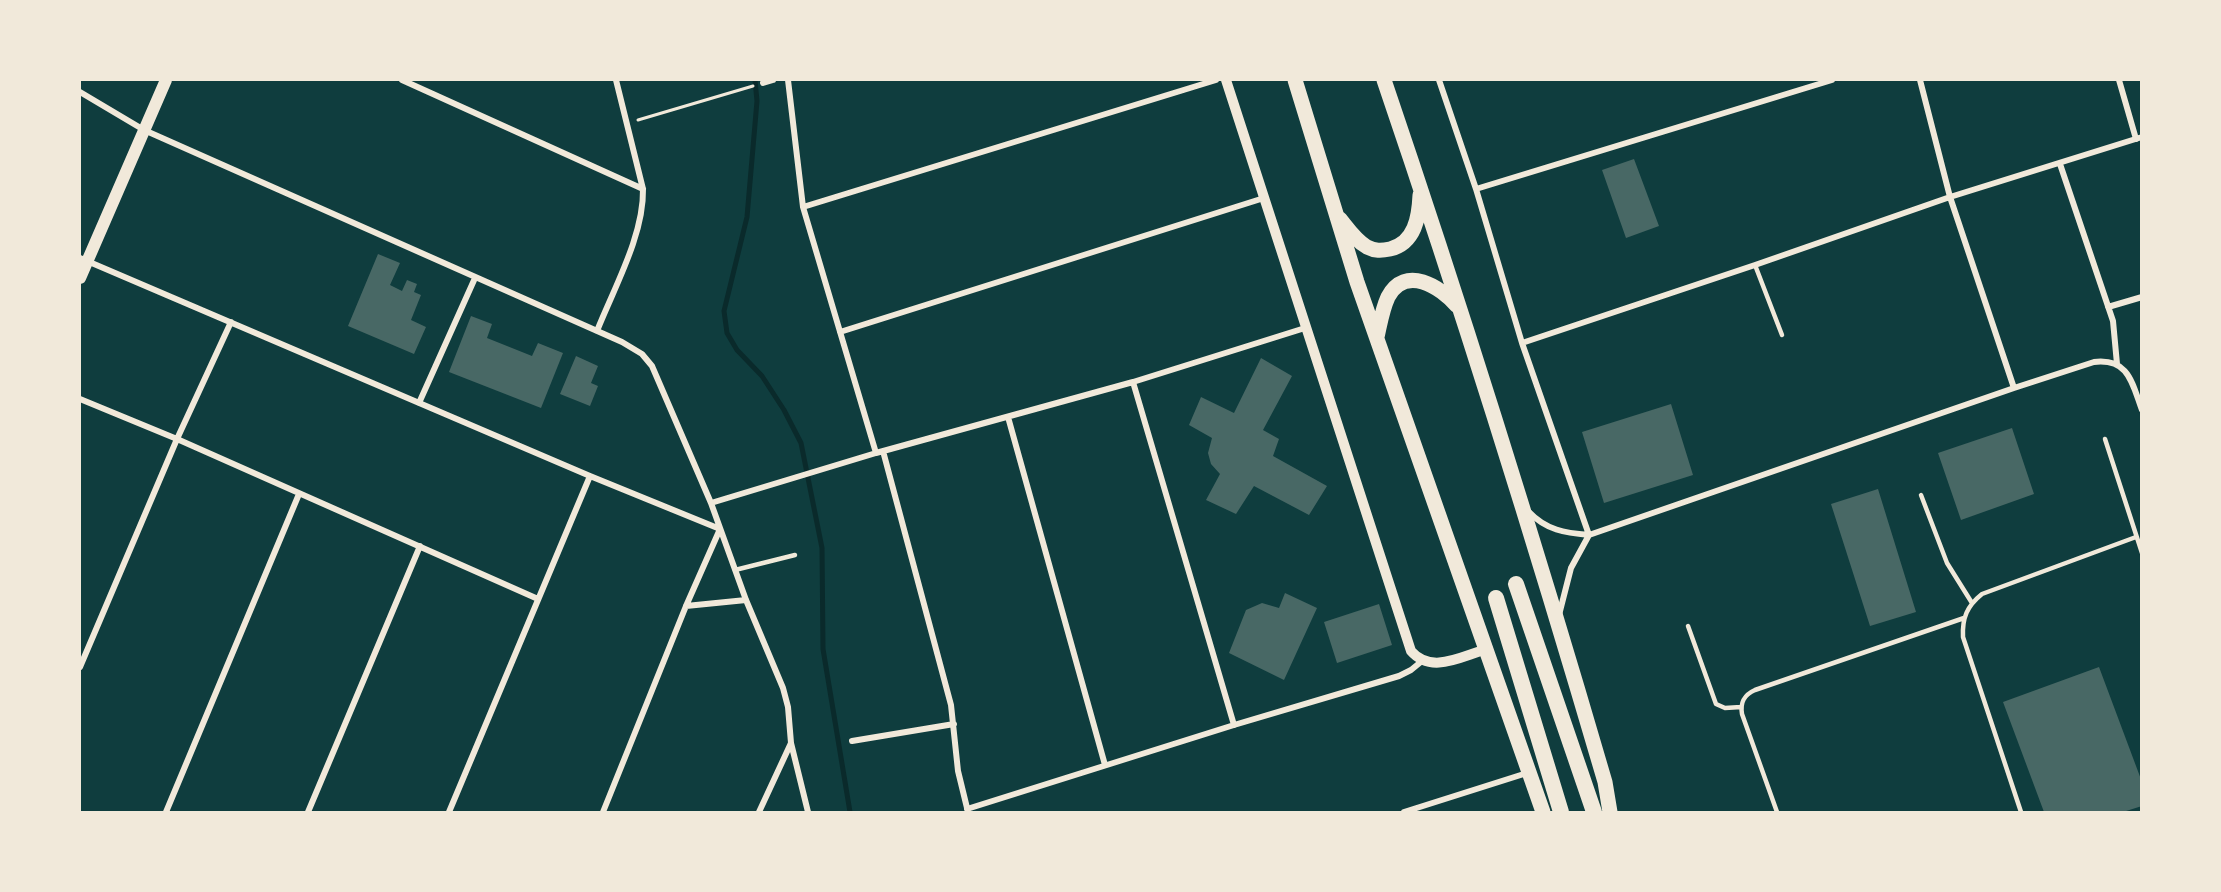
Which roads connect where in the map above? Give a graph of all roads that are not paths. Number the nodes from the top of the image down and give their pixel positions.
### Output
1 (166, 80) edge
2 (402, 80) edge
3 (616, 80) edge
4 (773, 80) edge
5 (788, 80) edge
6 (1216, 80) edge
7 (1226, 80) edge
8 (1295, 80) edge
9 (1384, 80) edge
10 (1439, 80) edge
11 (1832, 80) edge
12 (1920, 80) edge
13 (2120, 80) edge
14 (763, 82) road end
15 (80, 92) edge
16 (144, 130) junction
17 (2139, 138) edge
18 (2060, 164) junction
19 (1420, 186) junction
20 (643, 189) junction
21 (1476, 189) junction
22 (1950, 197) junction
23 (1264, 198) junction
24 (803, 207) junction
25 (1336, 215) junction
26 (83, 260) edge
27 (1755, 265) junction
28 (80, 278) edge
29 (475, 278) junction
30 (2142, 297) edge
31 (2108, 307) junction
32 (1460, 311) junction
33 (231, 322) junction
34 (1305, 328) junction
35 (597, 331) junction
36 (840, 332) junction
37 (1782, 335) dead end
38 (1377, 338) junction
39 (1522, 343) junction
40 (2117, 364) junction
41 (1133, 382) junction
42 (2014, 388) junction
43 (80, 399) edge
44 (419, 403) junction
45 (2142, 410) edge
46 (1008, 417) junction
47 (177, 439) junction
48 (2104, 439) dead end
49 (879, 452) junction
50 (590, 477) junction
51 (299, 494) junction
52 (1921, 495) dead end
53 (711, 503) junction
54 (1522, 504) junction
55 (720, 529) junction
56 (1589, 535) junction
57 (2136, 537) junction
58 (420, 546) junction
59 (2142, 553) edge
60 (795, 555) dead end
61 (735, 570) junction
62 (1516, 584) dead end
63 (1496, 598) dead end
64 (538, 599) junction
65 (746, 600) junction
66 (1972, 603) junction
67 (686, 606) junction
68 (1964, 618) junction
69 (1558, 623) junction
70 (1688, 626) dead end
71 (1484, 650) junction
72 (1422, 661) junction
73 (80, 667) edge
74 (1741, 707) junction
75 (954, 724) junction
76 (1234, 725) junction
77 (852, 741) dead end
78 (791, 743) junction
79 (1105, 765) junction
80 (1527, 773) junction
81 (968, 811) edge
82 (166, 813) edge
83 (308, 813) edge
84 (449, 813) edge
85 (603, 813) edge
86 (759, 813) edge
87 (808, 813) edge
88 (1404, 813) edge
89 (1543, 813) edge
90 (1562, 813) edge
91 (1594, 813) edge
92 (1611, 813) edge
93 (1777, 813) edge
94 (2021, 813) edge

1 - 16 main road
2 - 20 street
3 - 20 street
4 - 14 street
5 - 24 street
6 - 24 street
7 - 23 street
8 - 25 main road
9 - 19 main road
10 - 21 street
11 - 21 street
12 - 22 street
13 - 17 street
15 - 16 street
16 - 26 main road
16 - 29 street
17 - 18 street
18 - 22 street
18 - 31 street
19 - 25 main road
19 - 32 main road
20 - 35 street
21 - 39 street
22 - 27 street
22 - 42 street
23 - 34 street
23 - 36 street
24 - 36 street
25 - 38 main road
26 - 28 main road
26 - 33 street
27 - 37 lane
27 - 39 street
29 - 35 street
29 - 44 street
30 - 31 street
31 - 40 street
32 - 38 main road
32 - 54 main road
33 - 44 street
33 - 47 street
34 - 41 street
34 - 72 street
35 - 53 street
36 - 49 street
38 - 71 main road
39 - 56 street
40 - 42 street
40 - 45 street
41 - 46 street
41 - 76 street
42 - 56 street
43 - 47 street
44 - 50 street
46 - 49 street
46 - 79 street
47 - 51 street
47 - 73 street
48 - 57 lane
49 - 53 street
49 - 75 street
50 - 55 street
50 - 64 street
51 - 58 street
51 - 82 street
52 - 66 lane
53 - 55 street
54 - 56 street
54 - 69 main road
55 - 61 street
55 - 67 street
56 - 69 street
57 - 59 lane
57 - 66 lane
58 - 64 street
58 - 83 street
60 - 61 lane
61 - 65 street
62 - 91 highway
63 - 90 highway
64 - 84 street
65 - 67 street
65 - 78 street
66 - 68 lane
67 - 85 street
68 - 74 lane
68 - 94 lane
69 - 92 main road
70 - 74 lane
71 - 72 street
71 - 80 main road
72 - 76 street
74 - 93 lane
75 - 77 street
75 - 81 street
76 - 79 street
78 - 86 street
78 - 87 street
79 - 81 street
80 - 88 street
80 - 89 main road

